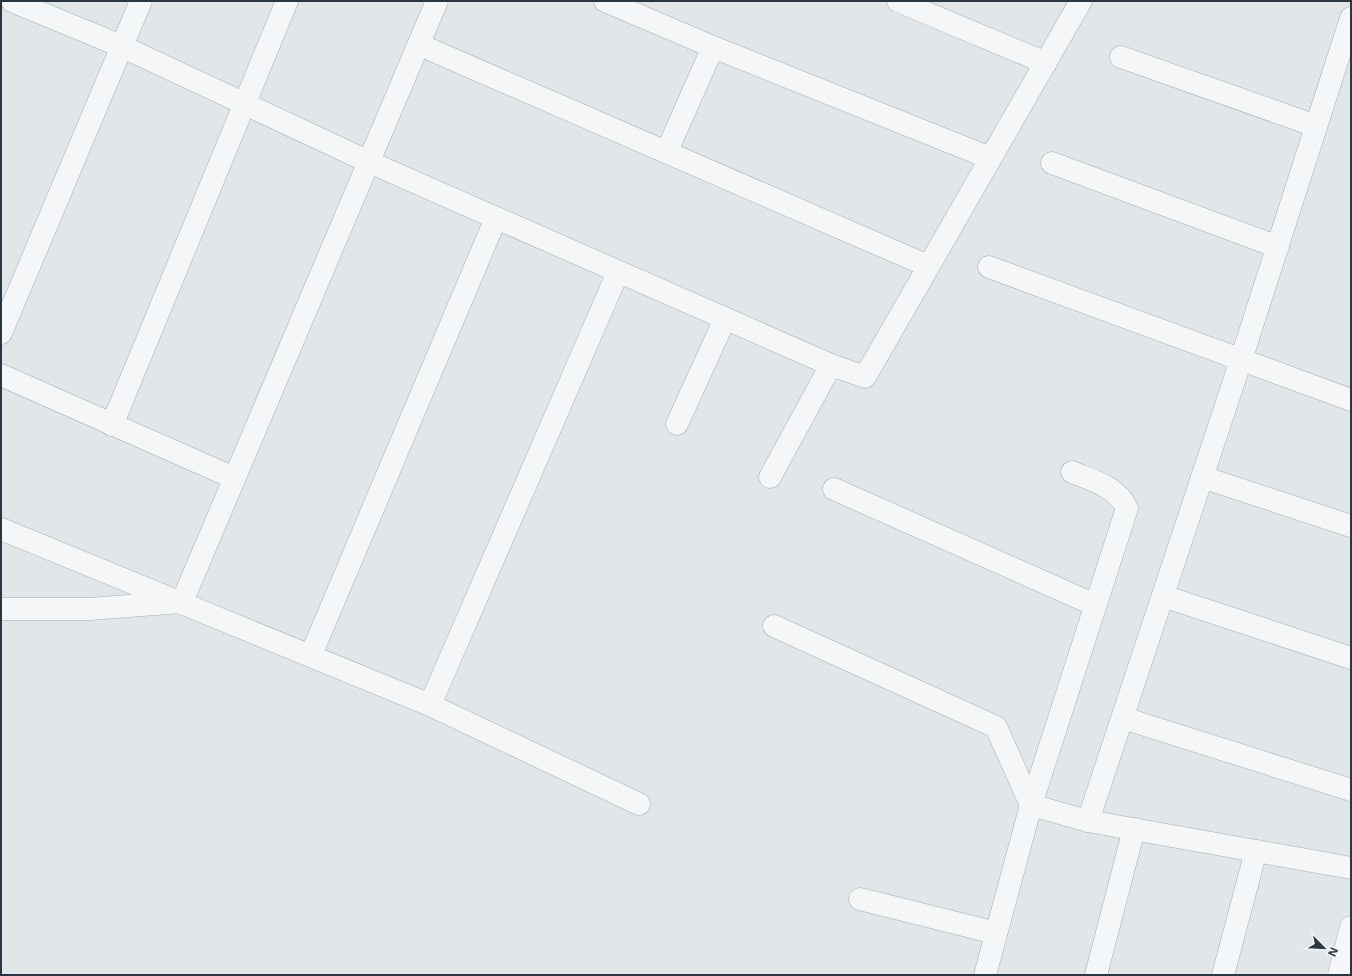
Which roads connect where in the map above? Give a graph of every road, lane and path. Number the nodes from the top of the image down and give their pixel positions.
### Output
1 (12, 1) edge
2 (141, 1) edge
3 (287, 1) edge
4 (437, 1) edge
5 (605, 1) edge
6 (898, 1) edge
7 (1081, 1) edge
8 (1351, 18) edge
9 (420, 45) junction
10 (121, 46) junction
11 (713, 47) junction
12 (1121, 57) dead end
13 (1046, 63) junction
14 (244, 104) junction
15 (1316, 126) junction
16 (667, 151) junction
17 (990, 158) junction
18 (369, 162) junction
19 (1052, 163) dead end
20 (496, 218) junction
21 (1278, 247) junction
22 (928, 266) junction
23 (989, 267) dead end
24 (618, 272) junction
25 (726, 319) junction
26 (1, 333) edge
27 (1241, 360) junction
28 (831, 365) junction
29 (1, 375) edge
30 (1351, 400) edge
31 (112, 424) junction
32 (676, 424) dead end
33 (1072, 472) dead end
34 (770, 477) dead end
35 (1202, 477) junction
36 (234, 478) junction
37 (834, 489) dead end
38 (1351, 526) edge
39 (1, 529) edge
40 (1163, 596) junction
41 (182, 602) junction
42 (1095, 605) junction
43 (1, 609) edge
44 (774, 626) dead end
45 (311, 654) junction
46 (1351, 658) edge
47 (430, 705) junction
48 (1123, 718) junction
49 (1351, 790) edge
50 (639, 804) dead end
51 (1031, 805) junction
52 (1088, 821) junction
53 (1134, 829) junction
54 (1256, 851) junction
55 (1351, 868) edge
56 (860, 899) dead end
57 (1351, 927) edge
58 (996, 933) junction
59 (985, 975) edge
60 (1096, 975) edge
61 (1223, 975) edge
62 (1339, 975) edge

1 - 10 street
2 - 10 street
3 - 14 street
4 - 9 street
5 - 11 street
6 - 13 street
7 - 13 street
8 - 15 street
9 - 16 street
9 - 18 street
10 - 14 street
10 - 26 street
11 - 16 street
11 - 17 street
12 - 15 street
13 - 17 street
14 - 18 street
14 - 31 street
15 - 21 street
16 - 22 street
17 - 22 street
18 - 20 street
18 - 36 street
19 - 21 street
20 - 24 street
20 - 45 street
21 - 27 street
22 - 28 street
23 - 27 street
24 - 25 street
24 - 47 street
25 - 28 street
25 - 32 street
27 - 30 street
27 - 35 street
28 - 34 street
29 - 31 street
31 - 36 street
33 - 42 street
35 - 38 street
35 - 40 street
36 - 41 street
37 - 42 street
39 - 41 street
40 - 46 street
40 - 48 street
41 - 43 street
41 - 45 street
42 - 51 street
44 - 51 street
45 - 47 street
47 - 50 street
48 - 49 street
48 - 52 street
51 - 52 street
51 - 58 street
52 - 53 street
53 - 54 street
53 - 60 street
54 - 55 street
54 - 61 street
56 - 58 street
57 - 62 street
58 - 59 street

